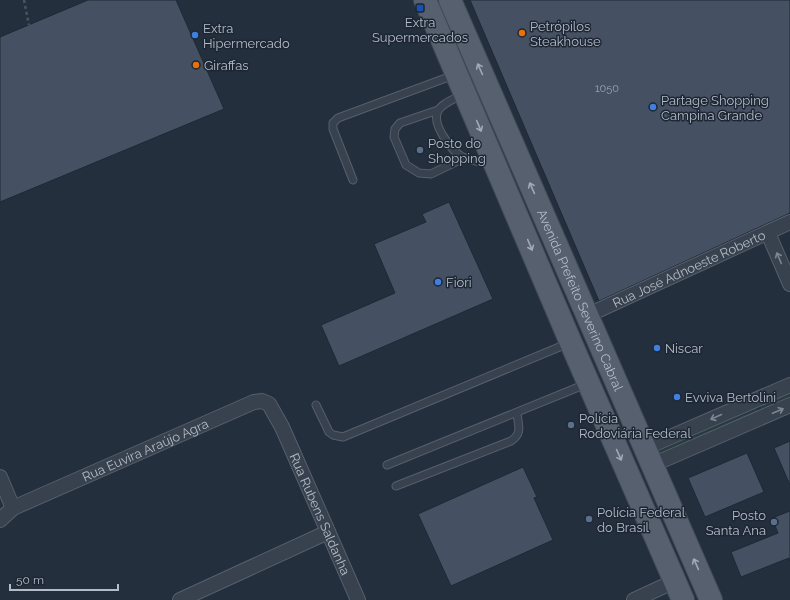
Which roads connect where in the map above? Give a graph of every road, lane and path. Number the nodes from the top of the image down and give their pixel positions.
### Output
1 (24, 0) edge
2 (425, 0) edge
3 (450, 0) edge
4 (29, 25) dead end
5 (461, 84) junction
6 (438, 110) junction
7 (464, 158) junction
8 (495, 164) junction
9 (353, 180) dead end
10 (790, 222) edge
11 (768, 232) junction
12 (790, 284) edge
13 (588, 315) junction
14 (571, 343) junction
15 (588, 384) junction
16 (790, 385) edge
17 (754, 400) junction
18 (316, 405) dead end
19 (790, 405) edge
20 (517, 413) junction
21 (762, 417) junction
22 (282, 427) joint
23 (649, 456) junction
24 (387, 465) dead end
25 (0, 477) edge
26 (396, 486) dead end
27 (13, 508) junction
28 (0, 520) edge
29 (328, 532) junction
30 (679, 591) edge
31 (180, 600) edge
32 (358, 600) edge
33 (634, 600) edge
34 (711, 600) edge

1 - 4 path
2 - 5 main road, Avenida Prefeito Severino Cabral
13 -> 3 main road, Avenida Prefeito Severino Cabral
5 - 6 lane
5 -> 8 main road, Avenida Prefeito Severino Cabral
5 - 9 lane
6 - 7 lane
6 - 7 lane
7 - 8 lane
8 -> 14 main road, Avenida Prefeito Severino Cabral
10 - 11 street, Rua José Adnoeste Roberto
12 -> 11 street
11 - 13 street, Rua José Adnoeste Roberto
13 - 23 main road, Avenida Prefeito Severino Cabral
14 - 15 main road, Avenida Prefeito Severino Cabral
14 - 18 lane
15 - 20 lane
15 -> 30 main road, Avenida Prefeito Severino Cabral
16 - 17 street
17 - 21 street
17 -> 23 street
21 -> 19 street
20 - 24 lane
20 - 26 lane
21 - 23 street
22 - 27 street, Rua Euvira Araújo Agra
22 - 29 street, Rua Rubens Saldanha
34 -> 23 main road, Avenida Prefeito Severino Cabral
25 - 27 street
27 - 28 street, Rua Euvira Araújo Agra
29 - 31 street
29 - 32 street, Rua Rubens Saldanha
30 - 33 street

